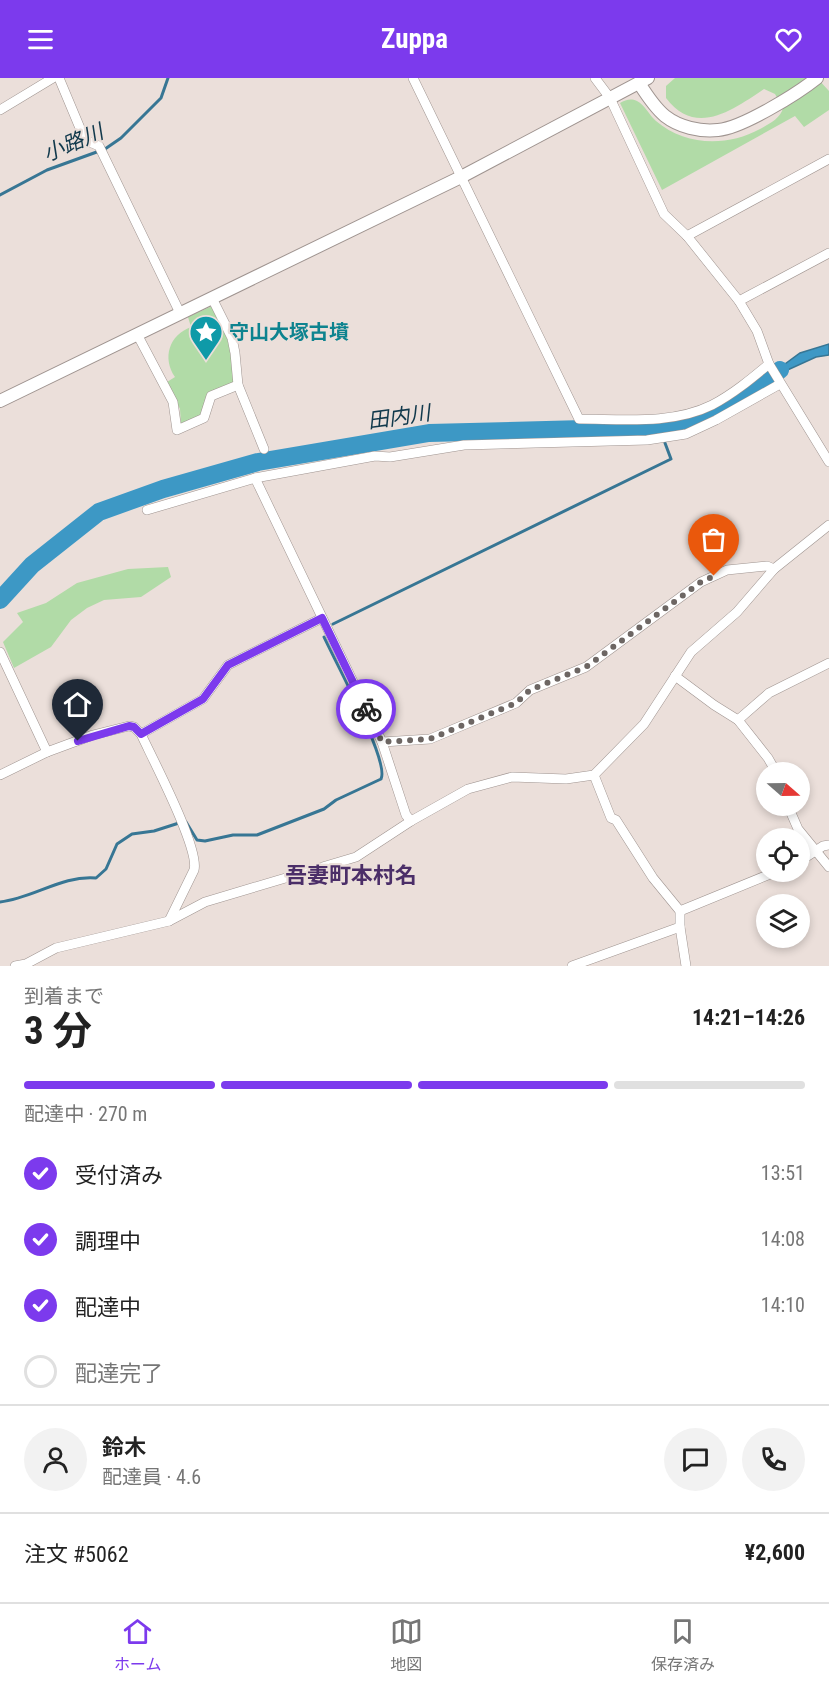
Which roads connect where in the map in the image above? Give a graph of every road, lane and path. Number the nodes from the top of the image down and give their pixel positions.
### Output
1 (53, 78) edge
2 (59, 78) edge
3 (413, 78) edge
4 (595, 78) edge
5 (817, 78) edge
6 (643, 80) edge
7 (610, 98) junction
8 (0, 110) edge
9 (829, 159) edge
10 (461, 177) junction
11 (687, 236) junction
12 (829, 253) edge
13 (212, 298) junction
14 (739, 301) junction
15 (180, 313) junction
16 (137, 334) junction
17 (770, 366) junction
18 (779, 382) junction
19 (238, 385) junction
20 (0, 401) edge
21 (264, 449) dead end
22 (829, 462) edge
23 (255, 478) junction
24 (147, 510) dead end
25 (829, 525) edge
26 (774, 569) junction
27 (322, 618) junction
28 (0, 652) edge
29 (829, 663) edge
30 (675, 676) junction
31 (738, 720) junction
32 (141, 734) junction
33 (382, 742) junction
34 (47, 752) junction
35 (770, 762) edge
36 (0, 775) edge
37 (594, 775) junction
38 (792, 816) edge
39 (411, 820) junction
40 (829, 845) edge
41 (817, 850) junction
42 (810, 855) edge
43 (829, 867) edge
44 (756, 880) edge
45 (680, 911) junction
46 (169, 921) junction
47 (680, 927) junction
48 (27, 965) edge
49 (15, 966) edge
50 (572, 966) edge
51 (686, 966) edge

1 - 8 street
2 - 15 street
3 - 10 street
4 - 7 street
5 - 6 street
6 - 7 street
7 - 10 street
7 - 11 street
9 - 11 street
10 - 13 street
10 - 17 street
11 - 14 street
12 - 14 street
13 - 15 street
13 - 19 street
14 - 17 street
15 - 16 street
16 - 19 street
16 - 20 street
17 - 18 street
18 - 22 street
18 - 23 street
19 - 21 street
23 - 24 street
23 - 27 street
25 - 26 street
26 - 30 street
26 - 33 street
27 - 32 street
27 - 33 street
28 - 34 street
29 - 31 street
30 - 31 street
30 - 37 street
31 - 35 street
32 - 34 street
32 - 46 street
33 - 39 street
34 - 36 street
37 - 39 street
37 - 45 street
38 - 41 street
39 - 46 street
40 - 41 street
41 - 42 street
41 - 43 street
44 - 45 street
45 - 47 street
46 - 48 street
47 - 50 street
47 - 51 street
48 - 49 street

